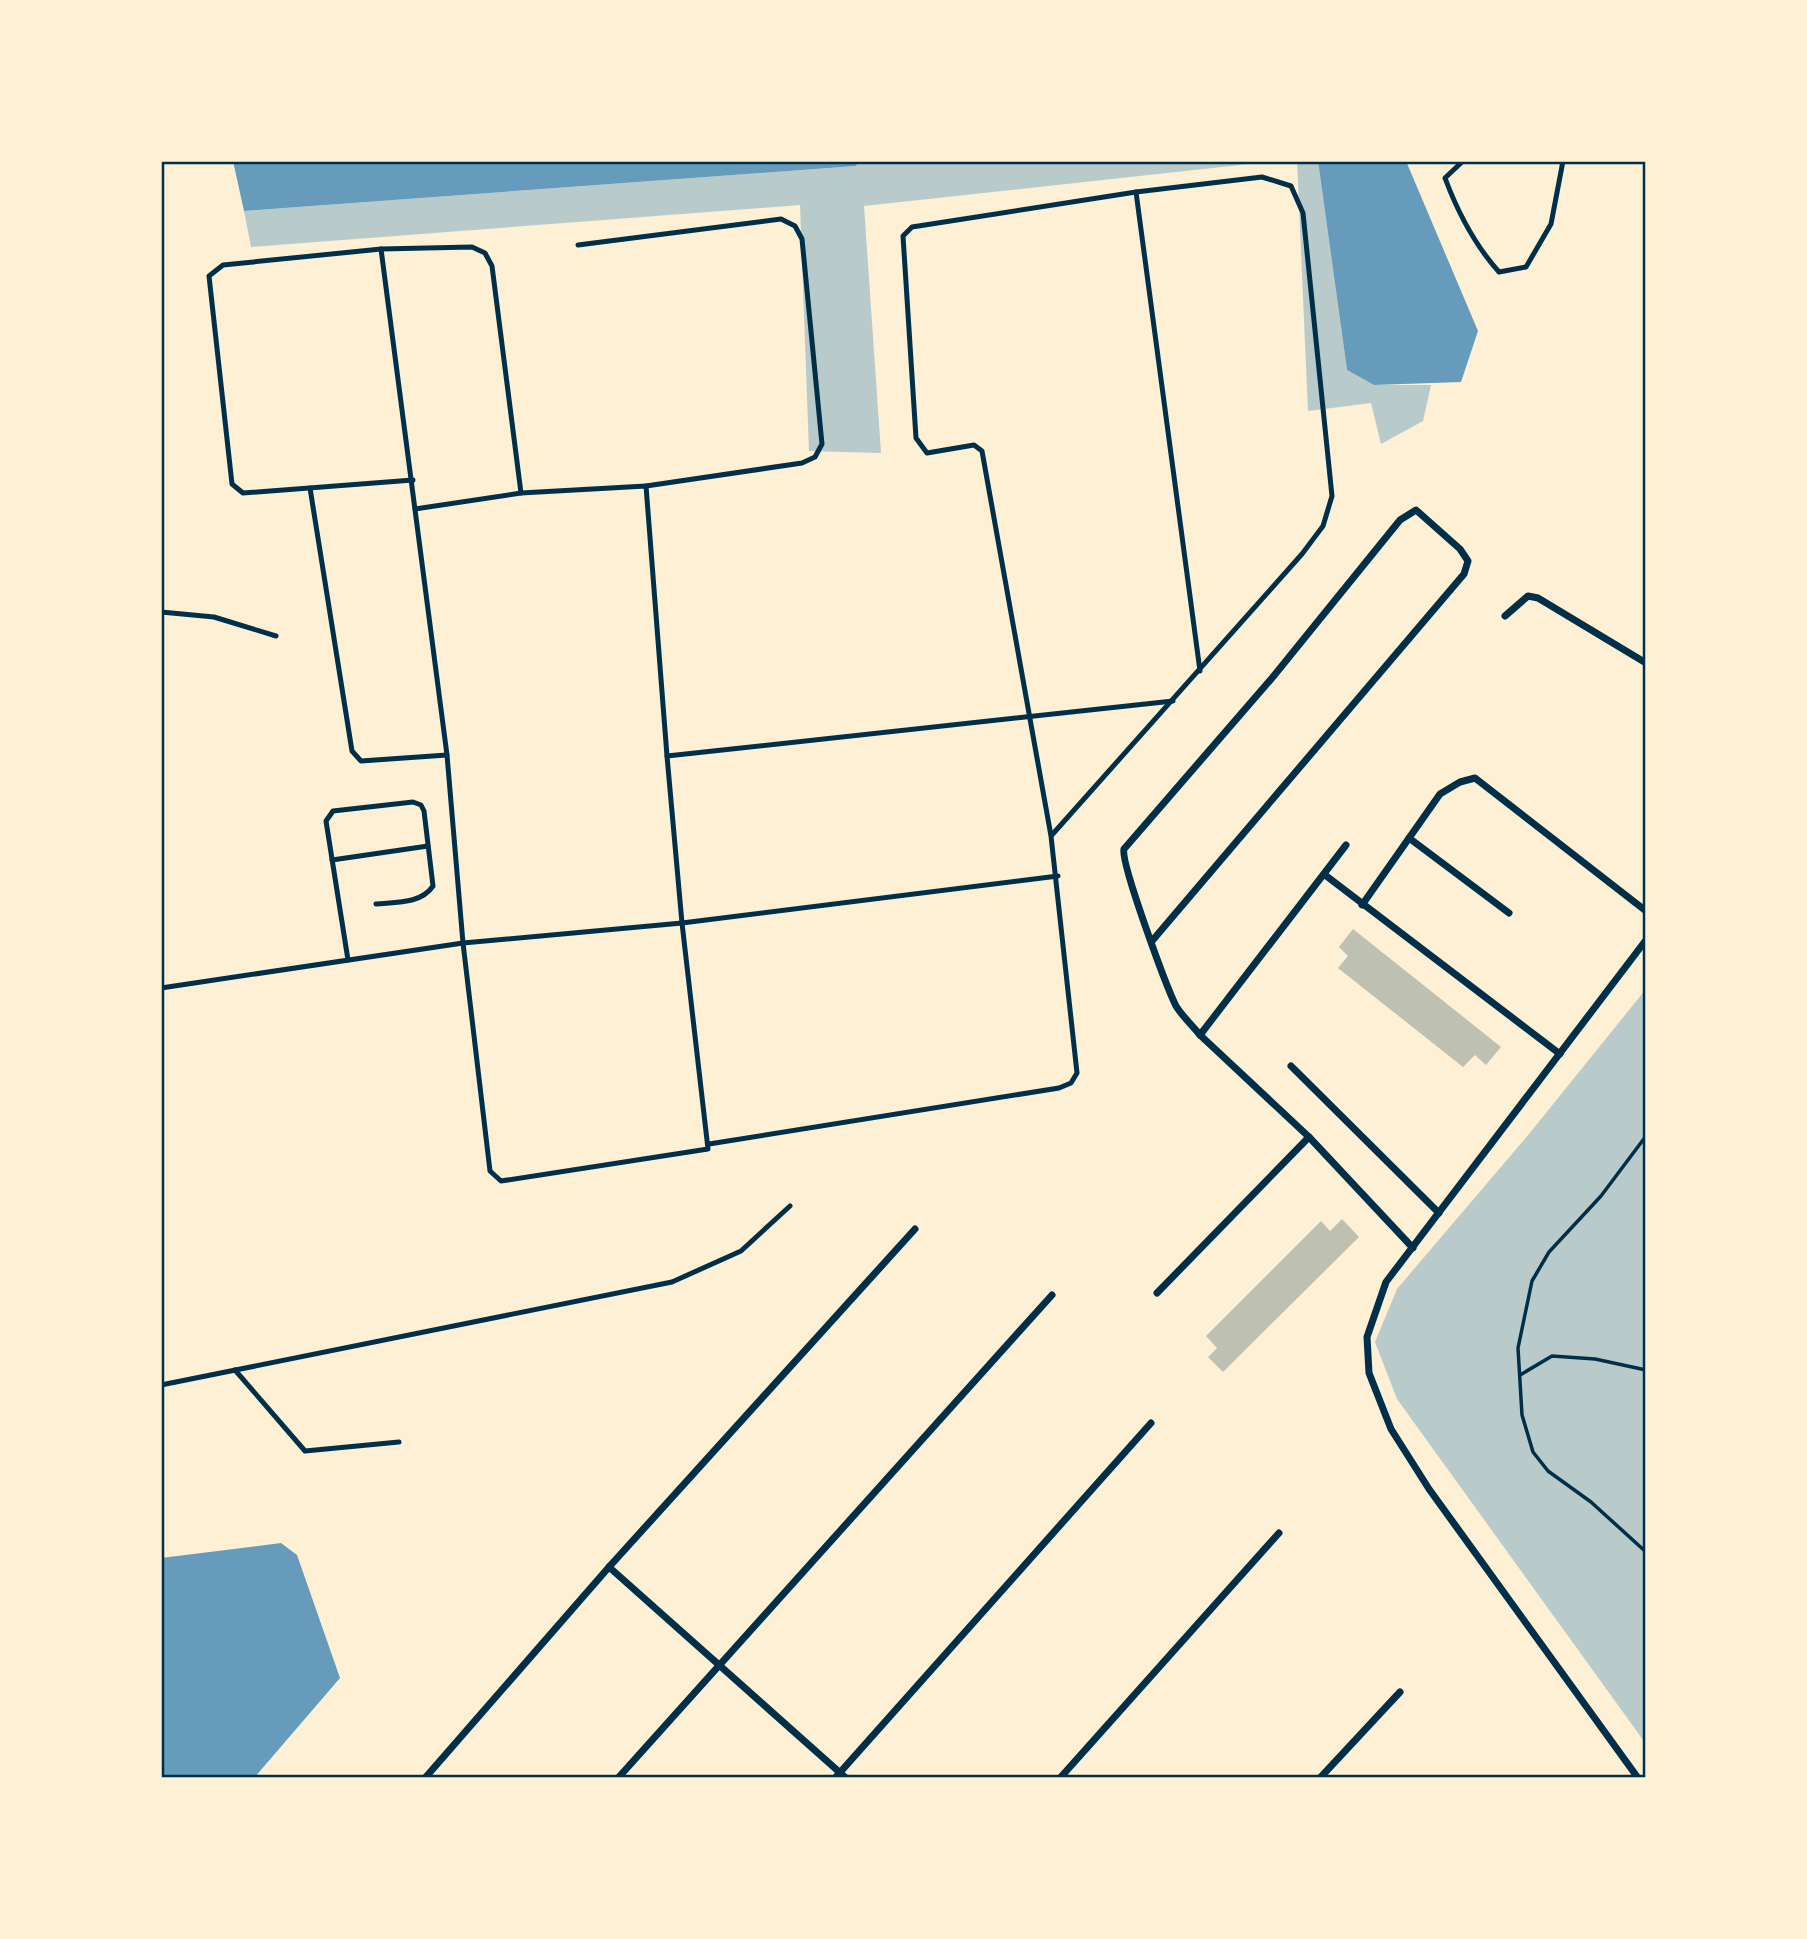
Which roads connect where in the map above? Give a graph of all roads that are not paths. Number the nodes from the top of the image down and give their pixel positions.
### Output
1 (1463, 161) edge
2 (1563, 161) edge
3 (1136, 192) junction
4 (578, 246) dead end
5 (381, 249) junction
6 (413, 480) junction
7 (646, 486) junction
8 (310, 488) junction
9 (521, 493) junction
10 (415, 509) junction
11 (161, 612) edge
12 (1505, 616) dead end
13 (276, 636) dead end
14 (1646, 663) edge
15 (1200, 671) junction
16 (1173, 701) junction
17 (1030, 716) junction
18 (447, 755) junction
19 (667, 756) junction
20 (1051, 836) junction
21 (1409, 838) junction
22 (1346, 845) dead end
23 (428, 846) junction
24 (332, 860) junction
25 (1325, 875) junction
26 (1058, 876) junction
27 (376, 904) dead end
28 (1362, 905) junction
29 (1646, 911) edge
30 (1509, 913) dead end
31 (682, 923) junction
32 (1646, 940) edge
33 (1152, 941) junction
34 (463, 943) junction
35 (348, 960) junction
36 (161, 988) edge
37 (1200, 1035) junction
38 (1560, 1054) junction
39 (1291, 1066) dead end
40 (1309, 1138) junction
41 (709, 1144) junction
42 (790, 1206) dead end
43 (1439, 1213) junction
44 (915, 1229) dead end
45 (1413, 1248) junction
46 (1157, 1293) dead end
47 (1052, 1295) dead end
48 (235, 1370) junction
49 (161, 1385) edge
50 (1151, 1423) dead end
51 (399, 1442) dead end
52 (1279, 1533) dead end
53 (609, 1567) junction
54 (717, 1666) junction
55 (1400, 1692) dead end
56 (840, 1776) edge
57 (425, 1778) edge
58 (618, 1778) edge
59 (1060, 1778) edge
60 (1320, 1778) edge
61 (1638, 1778) edge

1 - 2 lane
3 - 15 lane
3 - 15 lane
3 - 17 lane
4 - 7 lane
5 - 6 lane
5 - 8 lane
5 - 9 lane
6 - 8 lane
6 - 10 lane
7 - 9 lane
7 - 19 lane
8 - 18 lane
9 - 10 lane
10 - 18 lane
11 - 13 lane
12 - 14 street
15 - 16 lane
16 - 17 lane
16 - 20 lane
17 - 19 lane
17 - 20 lane
18 - 34 lane
19 - 31 lane
20 - 26 lane
21 - 28 street
21 - 29 street
21 - 30 street
22 - 25 street
23 - 24 lane
23 - 24 lane
23 - 27 lane
24 - 35 lane
25 - 28 street
25 - 37 street
26 - 31 lane
26 - 41 lane
28 - 38 street
31 - 34 lane
31 - 41 lane
32 - 38 street
33 - 33 street
33 - 37 street
34 - 35 lane
34 - 41 lane
35 - 36 lane
37 - 40 street
38 - 43 street
39 - 43 street
40 - 45 street
40 - 46 street
42 - 48 lane
43 - 45 street
44 - 53 street
45 - 61 street
47 - 54 street
48 - 49 lane
48 - 51 lane
50 - 56 street
52 - 59 street
53 - 54 street
53 - 57 street
54 - 56 street
54 - 58 street
55 - 60 street

